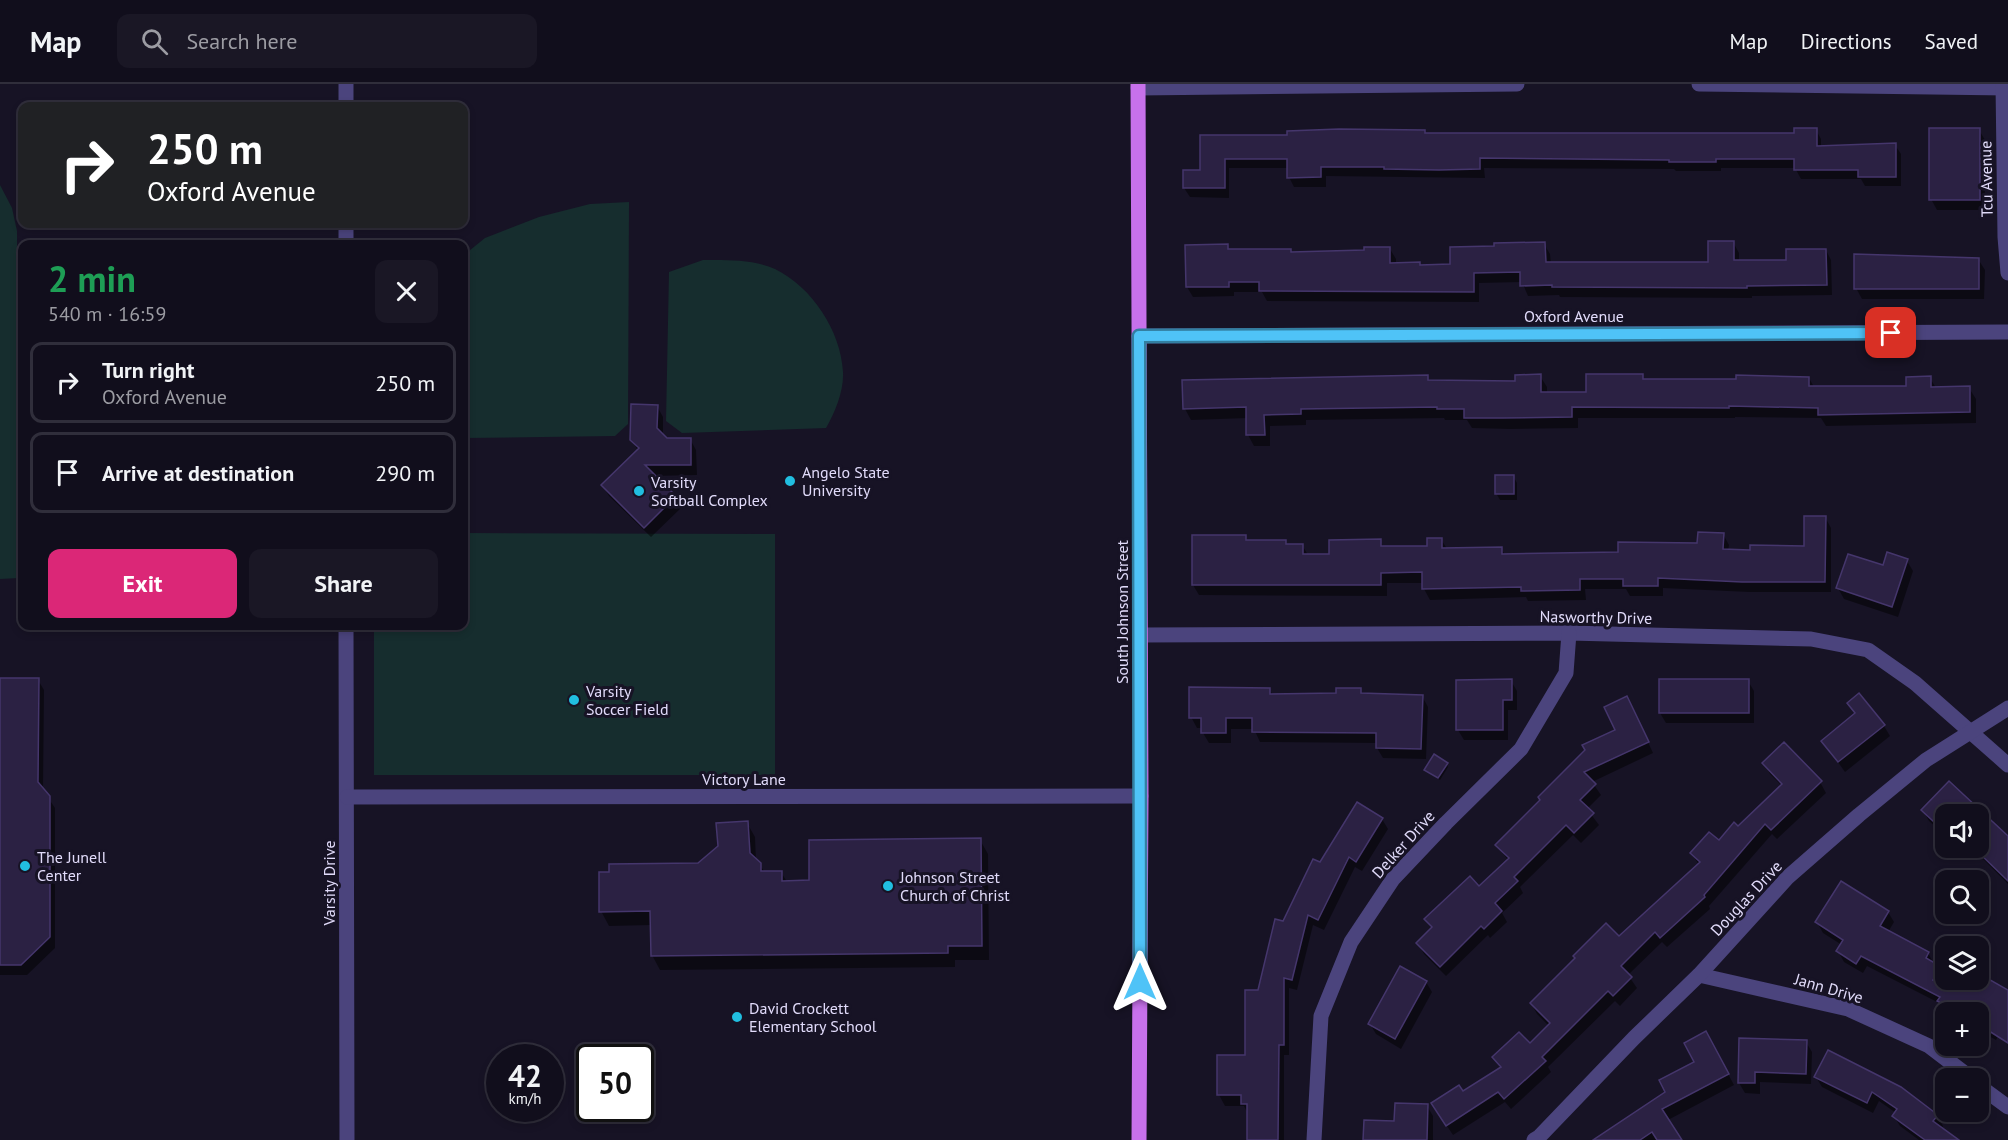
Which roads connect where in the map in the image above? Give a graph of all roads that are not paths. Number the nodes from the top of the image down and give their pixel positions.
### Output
1 (346, 84) edge
2 (1517, 84) edge
3 (1699, 84) edge
4 (1138, 86) edge
5 (2005, 87) edge
6 (346, 102) edge
7 (2008, 273) edge
8 (2008, 332) edge
9 (1139, 336) junction
10 (346, 630) edge
11 (1569, 633) junction
12 (1140, 635) junction
13 (2008, 708) edge
14 (1972, 733) junction
15 (2008, 765) edge
16 (1141, 796) junction
17 (347, 797) junction
18 (1698, 975) junction
19 (1958, 1068) edge
20 (1989, 1093) edge
21 (2008, 1107) edge
22 (1539, 1139) edge
23 (347, 1140) edge
24 (1139, 1140) edge
25 (1314, 1140) edge

1 - 6 street
2 - 4 street
3 - 5 street
4 - 9 main road, South Johnson Street
5 - 7 street, Tcu Avenue
8 - 9 street, Oxford Avenue
9 - 12 main road, South Johnson Street
10 - 17 street, Varsity Drive
11 - 12 street, Nasworthy Drive
11 - 14 street, Nasworthy Drive
11 - 25 street, Delker Drive
12 - 16 main road, South Johnson Street
13 - 14 street, Douglas Drive
14 - 15 street, Nasworthy Drive
14 - 18 street, Douglas Drive
16 - 17 street, Victory Lane
16 - 24 main road, South Johnson Street
17 - 23 street, Varsity Drive
18 - 19 street, Jann Drive
18 - 22 street, Douglas Drive
20 - 21 street

